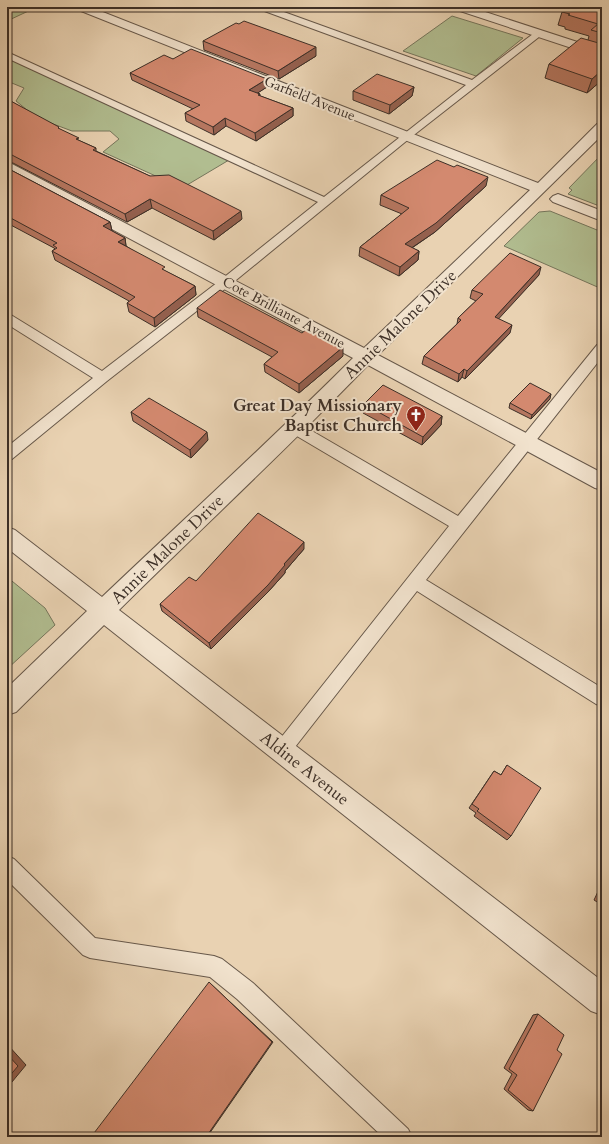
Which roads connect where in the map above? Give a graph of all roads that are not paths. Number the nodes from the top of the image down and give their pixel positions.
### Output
1 (80, 7) edge
2 (262, 7) edge
3 (458, 7) edge
4 (540, 33) junction
5 (602, 54) edge
6 (7, 55) edge
7 (473, 84) junction
8 (602, 127) edge
9 (406, 136) junction
10 (7, 168) edge
11 (540, 189) junction
12 (558, 199) dead end
13 (325, 201) junction
14 (602, 216) edge
15 (226, 282) junction
16 (7, 318) edge
17 (602, 348) edge
18 (366, 356) junction
19 (102, 378) junction
20 (295, 428) junction
21 (526, 441) junction
22 (7, 455) edge
23 (602, 482) edge
24 (460, 525) junction
25 (7, 536) edge
26 (415, 581) junction
27 (103, 611) junction
28 (602, 698) edge
29 (7, 704) edge
30 (282, 750) junction
31 (7, 866) edge
32 (602, 1000) edge
33 (400, 1137) edge

1 - 9 street, Garfield Avenue
2 - 7 lane
3 - 4 street
4 - 5 street
4 - 7 lane
6 - 13 lane
7 - 9 lane
8 - 11 street, Annie Malone Drive
9 - 11 street, Garfield Avenue
9 - 13 lane
10 - 15 street, Cote Brilliante Avenue
11 - 18 street, Annie Malone Drive
12 - 14 street
13 - 15 lane
15 - 18 street, Cote Brilliante Avenue
15 - 19 lane
16 - 19 lane
17 - 21 lane
18 - 20 street, Annie Malone Drive
18 - 21 street, Cote Brilliante Avenue
19 - 22 lane
20 - 24 lane
20 - 27 street, Annie Malone Drive
21 - 23 street, Cote Brilliante Avenue
21 - 24 lane
24 - 26 lane
25 - 27 street, Aldine Avenue
26 - 28 lane
26 - 30 lane
27 - 29 street, Annie Malone Drive
27 - 30 street, Aldine Avenue
30 - 32 street, Aldine Avenue
31 - 33 lane

